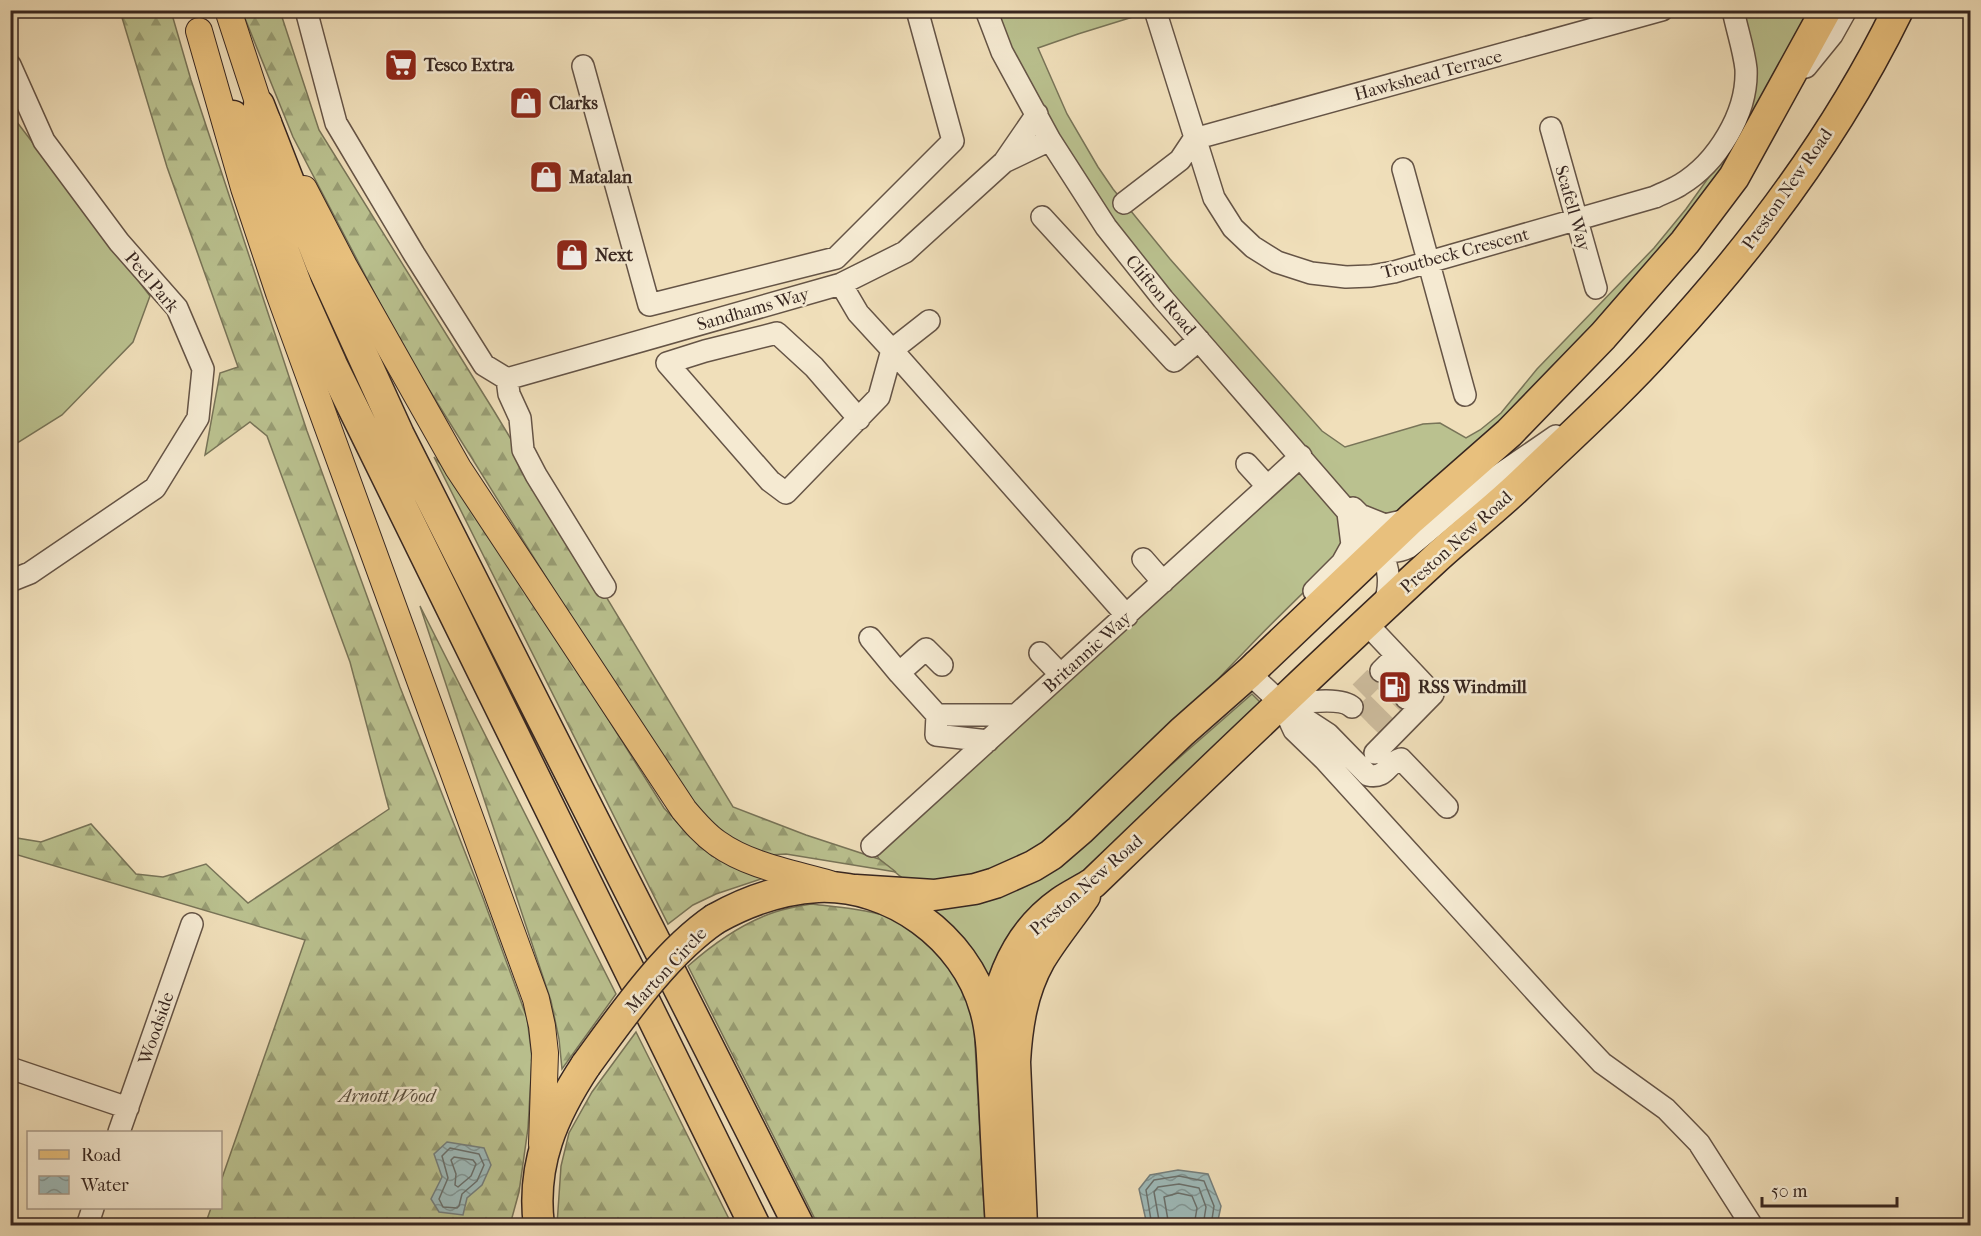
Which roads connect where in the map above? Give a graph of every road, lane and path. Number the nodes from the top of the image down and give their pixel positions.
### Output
1 (228, 10) edge
2 (306, 10) edge
3 (917, 10) edge
4 (986, 10) edge
5 (1155, 10) edge
6 (1662, 10) edge
7 (1733, 10) edge
8 (1826, 10) edge
9 (1846, 10) edge
10 (1898, 10) edge
11 (196, 21) edge
12 (10, 65) edge
13 (583, 66) dead end
14 (1775, 104) junction
15 (246, 110) junction
16 (1037, 114) junction
17 (1551, 128) dead end
18 (1194, 139) junction
19 (1050, 140) junction
20 (1004, 162) junction
21 (1403, 169) dead end
22 (1124, 203) dead end
23 (1042, 217) dead end
24 (1576, 220) junction
25 (1428, 262) junction
26 (842, 284) junction
27 (1596, 288) dead end
28 (929, 321) dead end
29 (1199, 340) junction
30 (892, 350) junction
31 (507, 380) junction
32 (1465, 395) dead end
33 (1604, 403) junction
34 (860, 419) junction
35 (1303, 459) junction
36 (1246, 464) dead end
37 (1267, 486) junction
38 (1348, 513) junction
39 (1410, 519) junction
40 (1380, 549) junction
41 (1143, 559) dead end
42 (10, 581) edge
43 (1163, 582) junction
44 (605, 587) dead end
45 (1375, 615) junction
46 (1127, 616) junction
47 (870, 638) dead end
48 (1040, 653) dead end
49 (942, 665) dead end
50 (1409, 669) junction
51 (899, 673) junction
52 (1249, 673) junction
53 (1060, 674) junction
54 (1394, 685) tunnel mouth
55 (1353, 701) tunnel mouth
56 (1282, 704) junction
57 (1016, 715) junction
58 (937, 725) junction
59 (988, 741) junction
60 (1380, 743) dead end
61 (1447, 807) dead end
62 (872, 846) dead end
63 (1093, 883) junction
64 (849, 889) junction
65 (192, 924) dead end
66 (991, 1041) junction
67 (10, 1068) edge
68 (128, 1108) junction
69 (119, 1131) edge
70 (540, 1165) junction
71 (93, 1209) edge
72 (534, 1218) edge
73 (87, 1226) edge
74 (755, 1226) edge
75 (799, 1226) edge
76 (1000, 1226) edge
77 (1023, 1226) edge
78 (1752, 1226) edge

1 - 15 main road
2 - 31 street
3 - 13 street
4 - 16 street, Clifton Road
5 - 18 street, Troutbeck Crescent
6 - 18 street, Hawkshead Terrace
7 - 24 street, Troutbeck Crescent
8 - 14 highway
9 - 14 street
10 - 33 highway, Preston New Road
11 - 15 main road
11 - 70 main road
12 - 42 street, Peel Park
14 - 39 highway
15 - 64 main road
15 - 74 highway
15 - 75 highway
16 - 19 street, Clifton Road
16 - 20 street, Sandhams Way
17 - 24 street, Scafell Way
18 - 22 street
18 - 25 street, Troutbeck Crescent
19 - 20 street, Sandhams Way
19 - 29 street, Clifton Road
20 - 26 street, Sandhams Way
21 - 25 street
23 - 29 street
24 - 25 street, Troutbeck Crescent
24 - 27 street, Scafell Way
25 - 32 street
26 - 30 street
26 - 31 street, Sandhams Way
28 - 30 street
29 - 35 street, Clifton Road
30 - 34 street
30 - 46 street
31 - 44 street
33 - 40 street
33 - 45 highway, Preston New Road
34 - 34 street
35 - 37 street, Britannic Way
35 - 38 street, Clifton Road
35 - 39 street
36 - 37 street
37 - 43 street, Britannic Way
38 - 40 street, Clifton Road
38 - 52 street
39 - 40 highway
40 - 45 street
40 - 52 highway
41 - 43 street
43 - 46 street, Britannic Way
45 - 50 street
45 - 56 highway, Preston New Road
46 - 53 street, Britannic Way
47 - 51 street
48 - 53 street
49 - 51 street
50 - 54 street
50 - 60 street
51 - 58 street
52 - 56 street
52 - 64 highway
53 - 57 street, Britannic Way
55 - 56 street
56 - 61 street
56 - 63 highway, Preston New Road
56 - 78 street
57 - 58 street
57 - 59 street, Britannic Way
58 - 59 street
59 - 62 street, Britannic Way
63 - 66 highway, Preston New Road
63 - 77 highway
64 - 66 highway, Marton Circle
64 - 70 highway, Marton Circle, bridge
65 - 68 street, Woodside
66 - 76 highway, Marton Circle
67 - 68 street
68 - 69 street, Woodside
70 - 72 highway, Marton Circle
71 - 73 street

